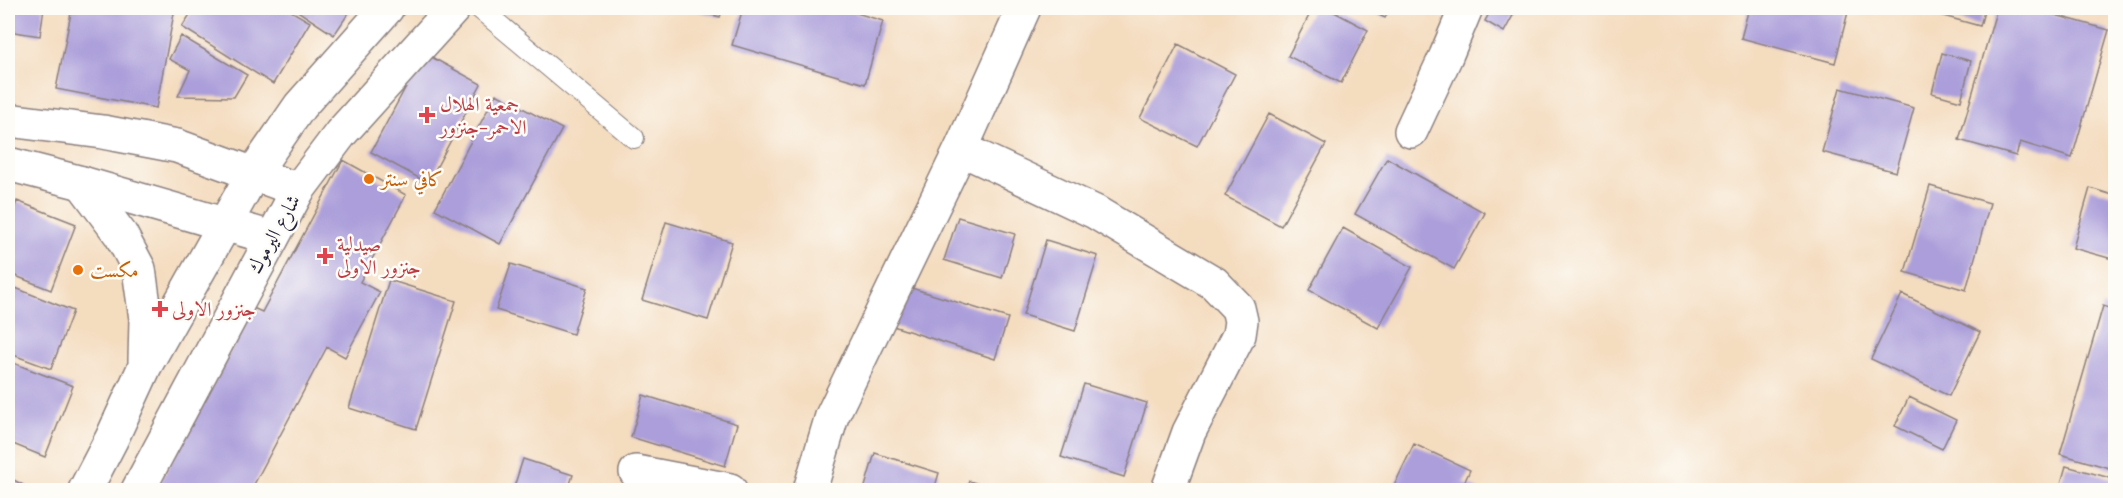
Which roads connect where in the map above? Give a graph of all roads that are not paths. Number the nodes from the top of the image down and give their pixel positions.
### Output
1 (387, 8) edge
2 (454, 8) edge
3 (479, 8) edge
4 (1023, 8) edge
5 (1466, 8) edge
6 (8, 120) edge
7 (1411, 131) dead end
8 (634, 138) dead end
9 (961, 148) junction
10 (8, 164) edge
11 (253, 174) junction
12 (82, 183) junction
13 (298, 190) junction
14 (225, 224) junction
15 (272, 238) junction
16 (145, 366) junction
17 (636, 472) dead end
18 (85, 490) edge
19 (138, 490) edge
20 (730, 490) edge
21 (810, 490) edge
22 (1168, 490) edge

1 - 11 street
2 - 13 street, شارع اليرموك
3 - 8 lane
4 - 9 street
5 - 7 street
6 - 11 street
9 - 21 street
9 - 22 street
10 - 12 street
11 - 13 street
11 - 14 street
12 - 14 street
12 - 16 street
13 - 15 street, شارع اليرموك
14 - 15 street
14 - 16 street
15 - 19 street, شارع اليرموك
16 - 18 street
17 - 20 street

